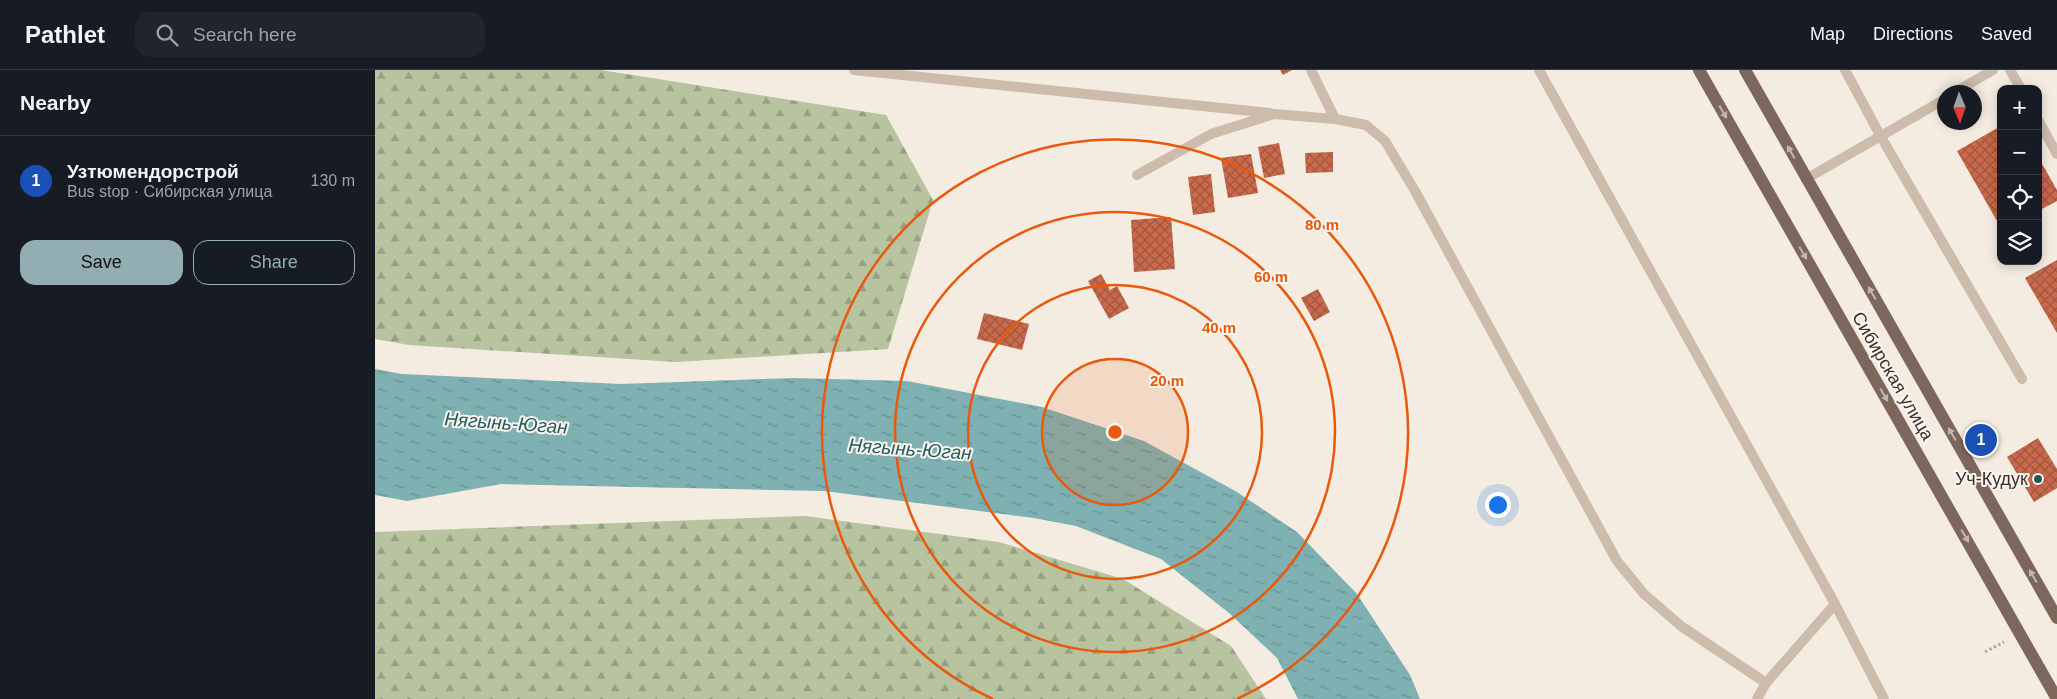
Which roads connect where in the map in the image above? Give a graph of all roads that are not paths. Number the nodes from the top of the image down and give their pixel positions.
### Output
1 (854, 70) edge
2 (1311, 70) edge
3 (1539, 70) edge
4 (1699, 70) edge
5 (1745, 70) edge
6 (1845, 70) edge
7 (1993, 70) edge
8 (2010, 70) edge
9 (1967, 85) edge
10 (2019, 85) edge
11 (1937, 104) edge
12 (1274, 114) junction
13 (1335, 119) junction
14 (2042, 127) edge
15 (1881, 137) junction
16 (2057, 154) edge
17 (1137, 175) dead end
18 (1806, 179) junction
19 (2022, 379) dead end
20 (1835, 604) junction
21 (2057, 618) edge
22 (1766, 683) junction
23 (1757, 699) edge
24 (1884, 699) edge
25 (2057, 699) edge

1 - 12 lane
2 - 13 lane
3 - 20 lane
4 -> 25 main road, Сибирская улица
18 -> 5 main road, Сибирская улица
6 - 15 lane
7 - 9 lane
8 - 10 lane
11 - 15 lane
12 - 13 lane
12 - 17 lane
13 - 22 lane
14 - 16 lane
15 - 18 lane
15 - 19 lane
21 -> 18 main road, Сибирская улица
20 - 22 lane
20 - 24 lane
22 - 23 lane

